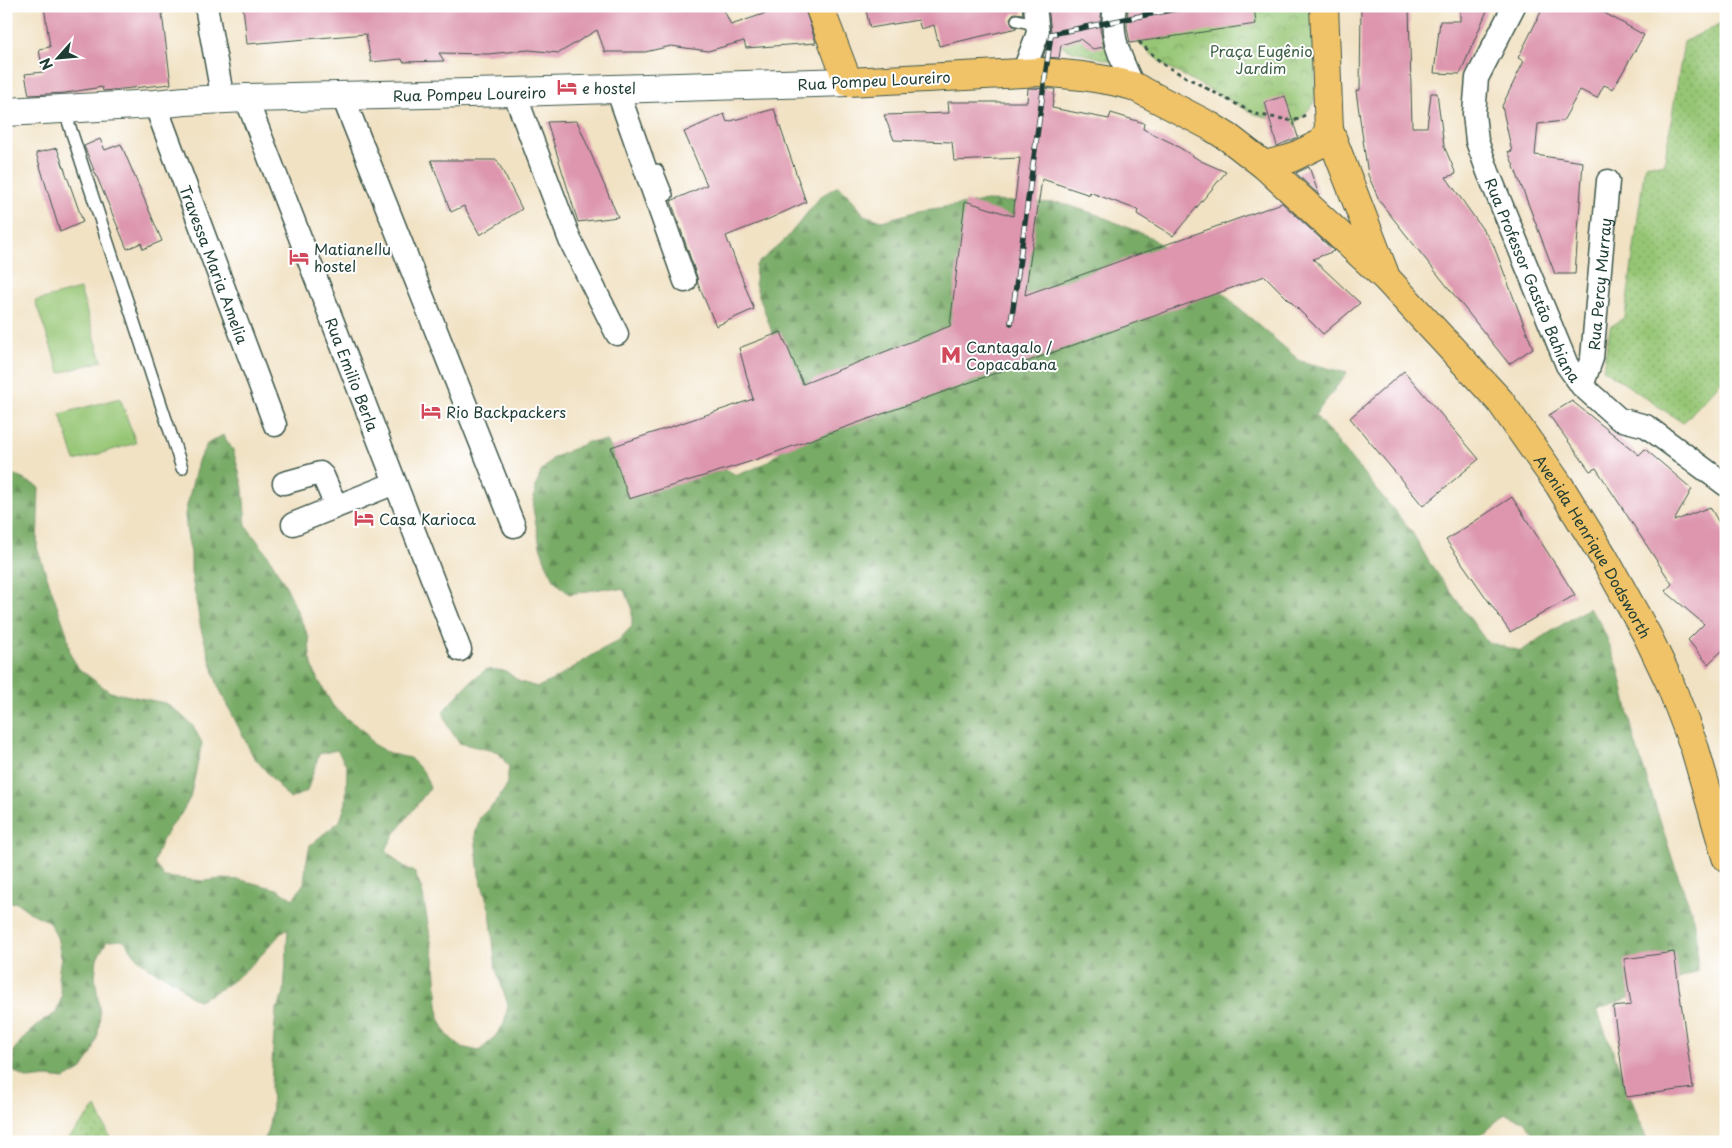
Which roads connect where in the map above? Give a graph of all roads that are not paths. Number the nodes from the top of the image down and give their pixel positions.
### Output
1 (206, 6) edge
2 (819, 6) edge
3 (1115, 6) edge
4 (1324, 6) edge
5 (1514, 6) edge
6 (1031, 14) edge
7 (1023, 73) junction
8 (848, 82) junction
9 (1133, 86) junction
10 (621, 89) junction
11 (514, 92) junction
12 (343, 97) junction
13 (235, 99) junction
14 (155, 104) junction
15 (64, 109) junction
16 (6, 112) edge
17 (1329, 130) junction
18 (1264, 165) junction
19 (1608, 181) dead end
20 (667, 195) dead end
21 (1386, 278) junction
22 (685, 280) dead end
23 (617, 334) dead end
24 (1582, 386) junction
25 (275, 425) dead end
26 (182, 468) dead end
27 (284, 483) dead end
28 (395, 483) junction
29 (1726, 485) edge
30 (336, 506) junction
31 (293, 524) dead end
32 (514, 526) dead end
33 (460, 650) dead end
34 (1726, 857) edge

1 - 13 street, Rua Emilio Berla
2 - 8 main road
3 - 9 street
4 - 17 main road
5 - 24 street, Rua Professor Gastão Bahiana
6 - 7 street
7 - 8 main road, Rua Pompeu Loureiro
7 - 9 main road
8 - 10 street, Rua Pompeu Loureiro
9 - 18 main road
10 - 11 street, Rua Pompeu Loureiro
10 - 20 lane
10 - 22 street
11 - 12 street, Rua Pompeu Loureiro
11 - 23 street
12 - 13 street, Rua Pompeu Loureiro
12 - 32 street
13 - 14 street, Rua Pompeu Loureiro
13 - 28 street, Rua Emilio Berla
14 - 15 street, Rua Pompeu Loureiro
14 - 25 street, Travessa Maria Amelia
15 - 16 street, Rua Pompeu Loureiro
15 - 26 lane
17 - 18 main road
17 - 21 main road
18 - 21 main road
19 - 24 street, Rua Percy Murray
21 - 34 main road, Avenida Henrique Dodsworth
24 - 29 street, Rua Professor Gastão Bahiana
27 - 30 street
28 - 30 street
28 - 33 street, Rua Emilio Berla
30 - 31 street

